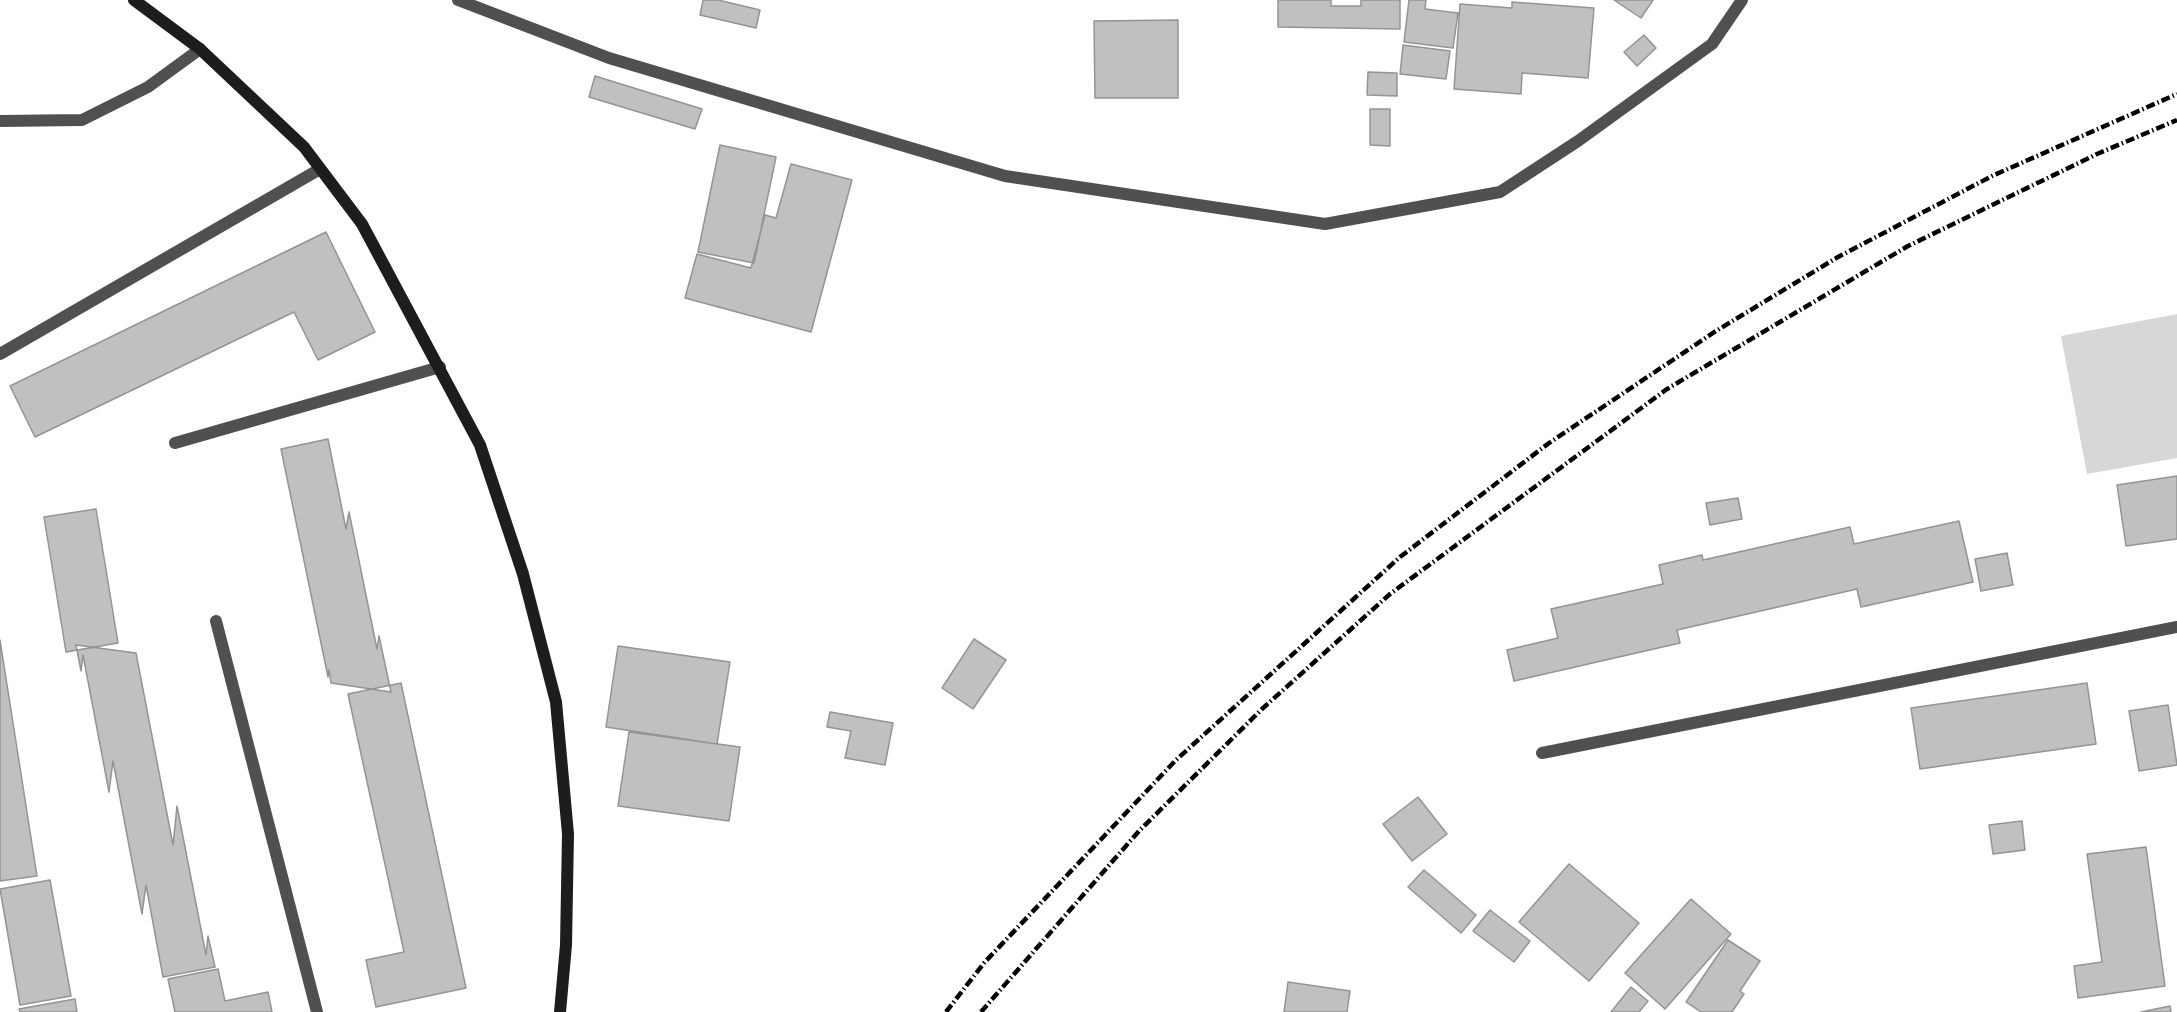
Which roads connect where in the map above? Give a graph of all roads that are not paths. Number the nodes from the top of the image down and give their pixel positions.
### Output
1 (134, 0) edge
2 (458, 0) edge
3 (1742, 0) edge
4 (200, 49) junction
5 (0, 121) edge
6 (320, 169) junction
7 (0, 354) edge
8 (440, 367) junction
9 (175, 443) dead end
10 (216, 621) dead end
11 (2177, 627) edge
12 (1542, 753) dead end
13 (317, 1012) edge
14 (560, 1012) edge

1 - 4 main road
2 - 3 street
4 - 5 street
4 - 6 main road
6 - 7 street
6 - 8 main road
8 - 9 street
8 - 14 main road
10 - 13 street
11 - 12 street

